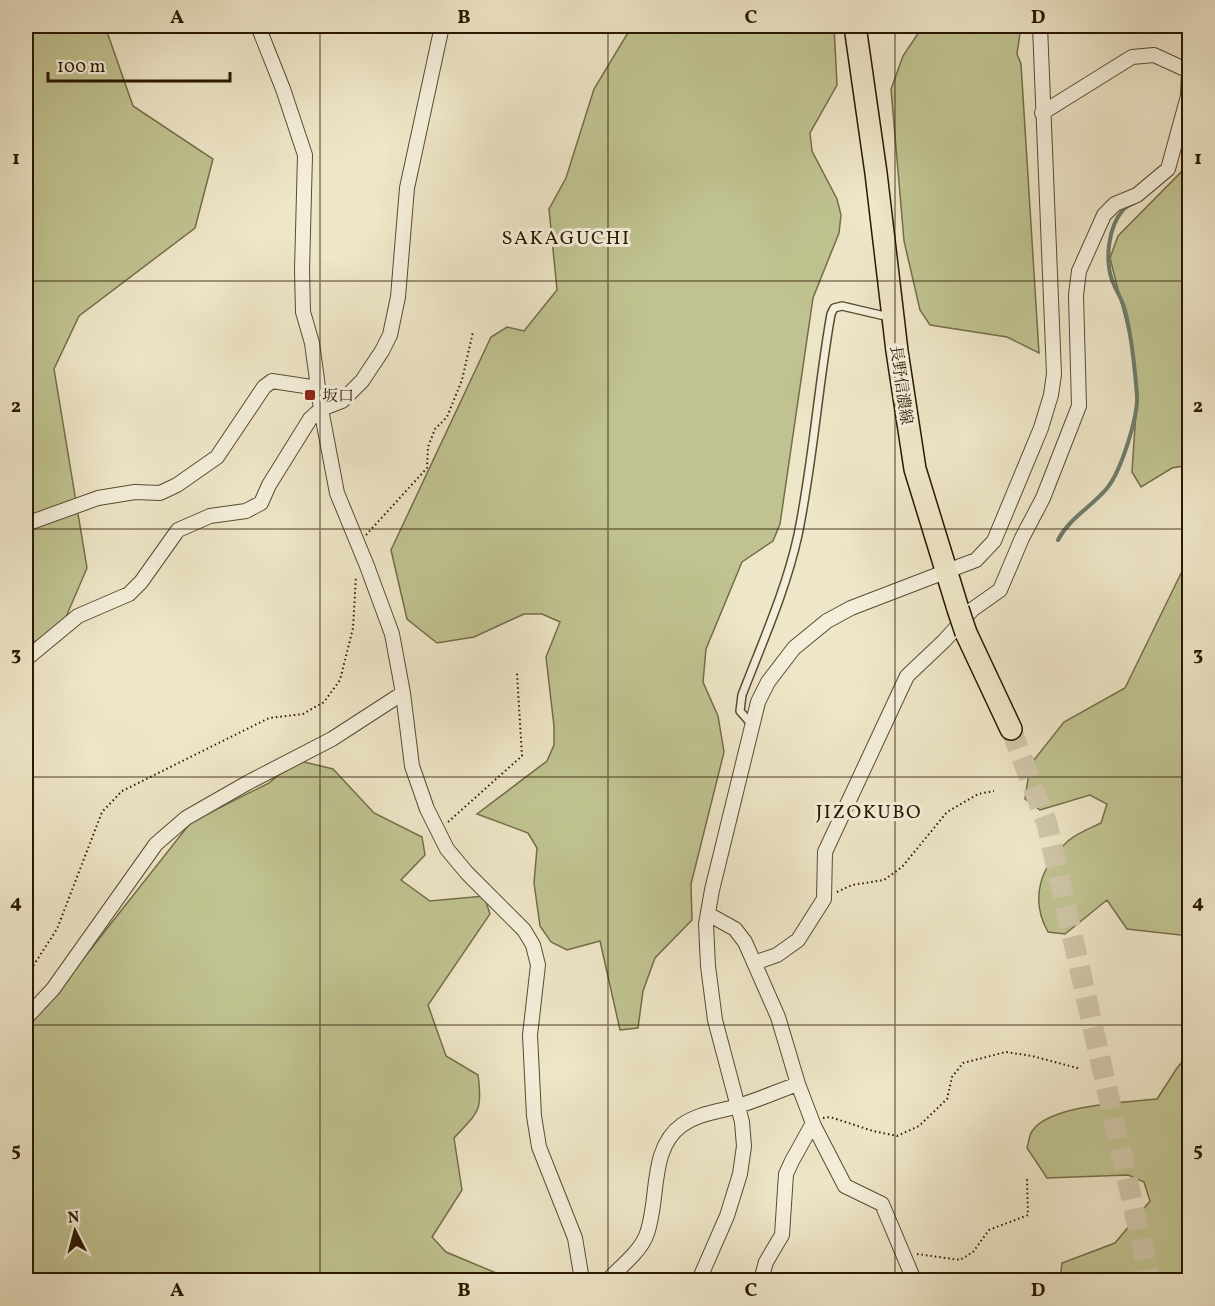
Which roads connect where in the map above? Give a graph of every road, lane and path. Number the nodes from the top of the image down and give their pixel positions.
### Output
1 (258, 26) edge
2 (442, 26) edge
3 (855, 26) edge
4 (1040, 26) edge
5 (1189, 70) edge
6 (1042, 113) junction
7 (893, 318) junction
8 (473, 332) dead end
9 (318, 388) junction
10 (321, 409) junction
11 (26, 524) edge
12 (358, 543) junction
13 (947, 571) junction
14 (356, 575) dead end
15 (26, 659) edge
16 (517, 673) dead end
17 (403, 693) junction
18 (753, 726) junction
19 (1011, 729) tunnel mouth
20 (994, 791) dead end
21 (439, 832) junction
22 (824, 899) junction
23 (708, 914) junction
24 (754, 963) junction
25 (26, 976) edge
26 (26, 1018) edge
27 (1081, 1069) dead end
28 (798, 1084) junction
29 (738, 1106) junction
30 (812, 1121) junction
31 (1027, 1179) dead end
32 (902, 1252) junction
33 (582, 1281) edge
34 (608, 1281) edge
35 (699, 1281) edge
36 (761, 1281) edge
37 (914, 1281) edge

1 - 9 street
2 - 10 street
3 - 7 main road, 長野信濃線
4 - 6 street
5 - 6 street
5 - 22 street
6 - 13 street
7 - 13 main road, 長野信濃線
7 - 18 lane
8 - 12 path
9 - 10 street
9 - 11 street
10 - 12 street
10 - 15 street
12 - 17 street
13 - 18 street
13 - 19 main road, 長野信濃線, bridge
14 - 25 path
16 - 21 path
17 - 21 street
17 - 26 street
18 - 23 street
20 - 22 path
21 - 33 street
22 - 24 street
23 - 24 street
23 - 29 street
24 - 28 street
27 - 30 path
28 - 29 street
28 - 30 street
29 - 34 street
29 - 35 street
30 - 32 street
30 - 36 street
31 - 32 path
32 - 37 street

